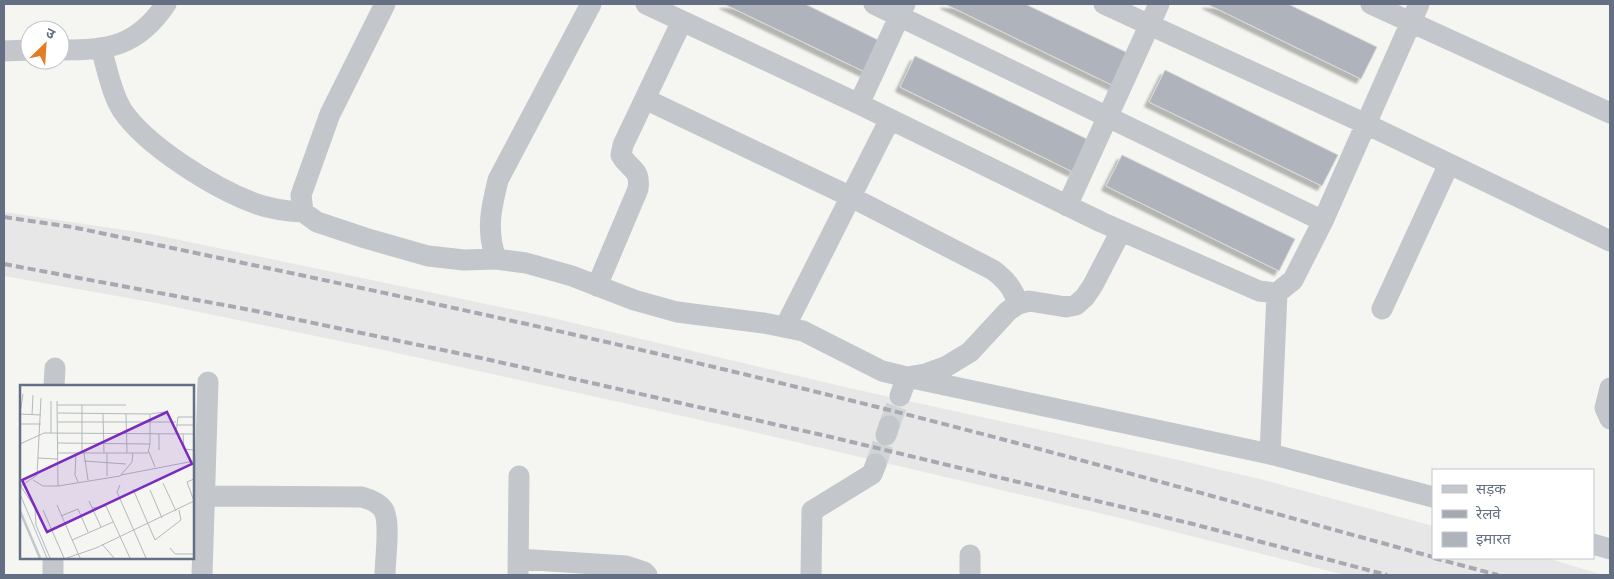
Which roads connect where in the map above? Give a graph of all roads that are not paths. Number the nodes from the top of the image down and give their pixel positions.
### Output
1 (166, 4) edge
2 (385, 4) edge
3 (591, 4) edge
4 (874, 4) edge
5 (1104, 4) edge
6 (1158, 4) edge
7 (1371, 4) edge
8 (1419, 4) edge
9 (653, 5) edge
10 (903, 10) edge
11 (682, 21) junction
12 (1411, 23) junction
13 (1149, 26) junction
14 (102, 48) junction
15 (4, 50) edge
16 (20, 50) edge
17 (70, 50) edge
18 (645, 99) junction
19 (859, 104) junction
20 (1610, 113) edge
21 (1108, 117) junction
22 (890, 119) junction
23 (1366, 124) junction
24 (1449, 164) junction
25 (849, 196) junction
26 (1068, 206) junction
27 (303, 212) junction
28 (1323, 221) junction
29 (1121, 231) junction
30 (1608, 233) edge
31 (496, 259) junction
32 (597, 286) junction
33 (1278, 293) junction
34 (1018, 304) junction
35 (1382, 309) dead end
36 (785, 327) junction
37 (907, 377) junction
38 (208, 382) dead end
39 (1610, 388) edge
40 (900, 396) tunnel mouth
41 (1610, 419) edge
42 (1270, 454) junction
43 (876, 464) tunnel mouth
44 (519, 476) dead end
45 (204, 496) junction
46 (1432, 497) edge
47 (1594, 544) edge
48 (1610, 549) edge
49 (53, 559) edge
50 (518, 567) edge
51 (53, 575) edge
52 (202, 575) edge
53 (385, 575) edge
54 (647, 575) edge
55 (812, 575) edge

1 - 14 street
2 - 27 street
3 - 31 street
4 - 10 street
5 - 13 street
6 - 13 street
7 - 12 street
8 - 12 street
9 - 11 street
10 - 19 street
10 - 21 street
11 - 18 street
11 - 19 street
12 - 20 street
12 - 23 street
13 - 21 street
13 - 23 street
14 - 17 street
14 - 27 street
15 - 16 street
18 - 25 street
18 - 32 street
19 - 22 street
21 - 26 street
21 - 28 street
22 - 25 street
22 - 26 street
23 - 24 street
23 - 28 street
24 - 30 street
24 - 35 street
25 - 34 street
25 - 36 street
26 - 29 street
27 - 31 street
28 - 33 street
29 - 33 street
29 - 34 street
31 - 32 street
32 - 36 street
33 - 42 street
34 - 37 street
36 - 37 street
37 - 40 street
37 - 42 street
38 - 45 street
39 - 41 street
42 - 46 street
43 - 55 street
44 - 50 street
45 - 52 street
45 - 53 street
47 - 48 street
49 - 51 street
50 - 54 street

